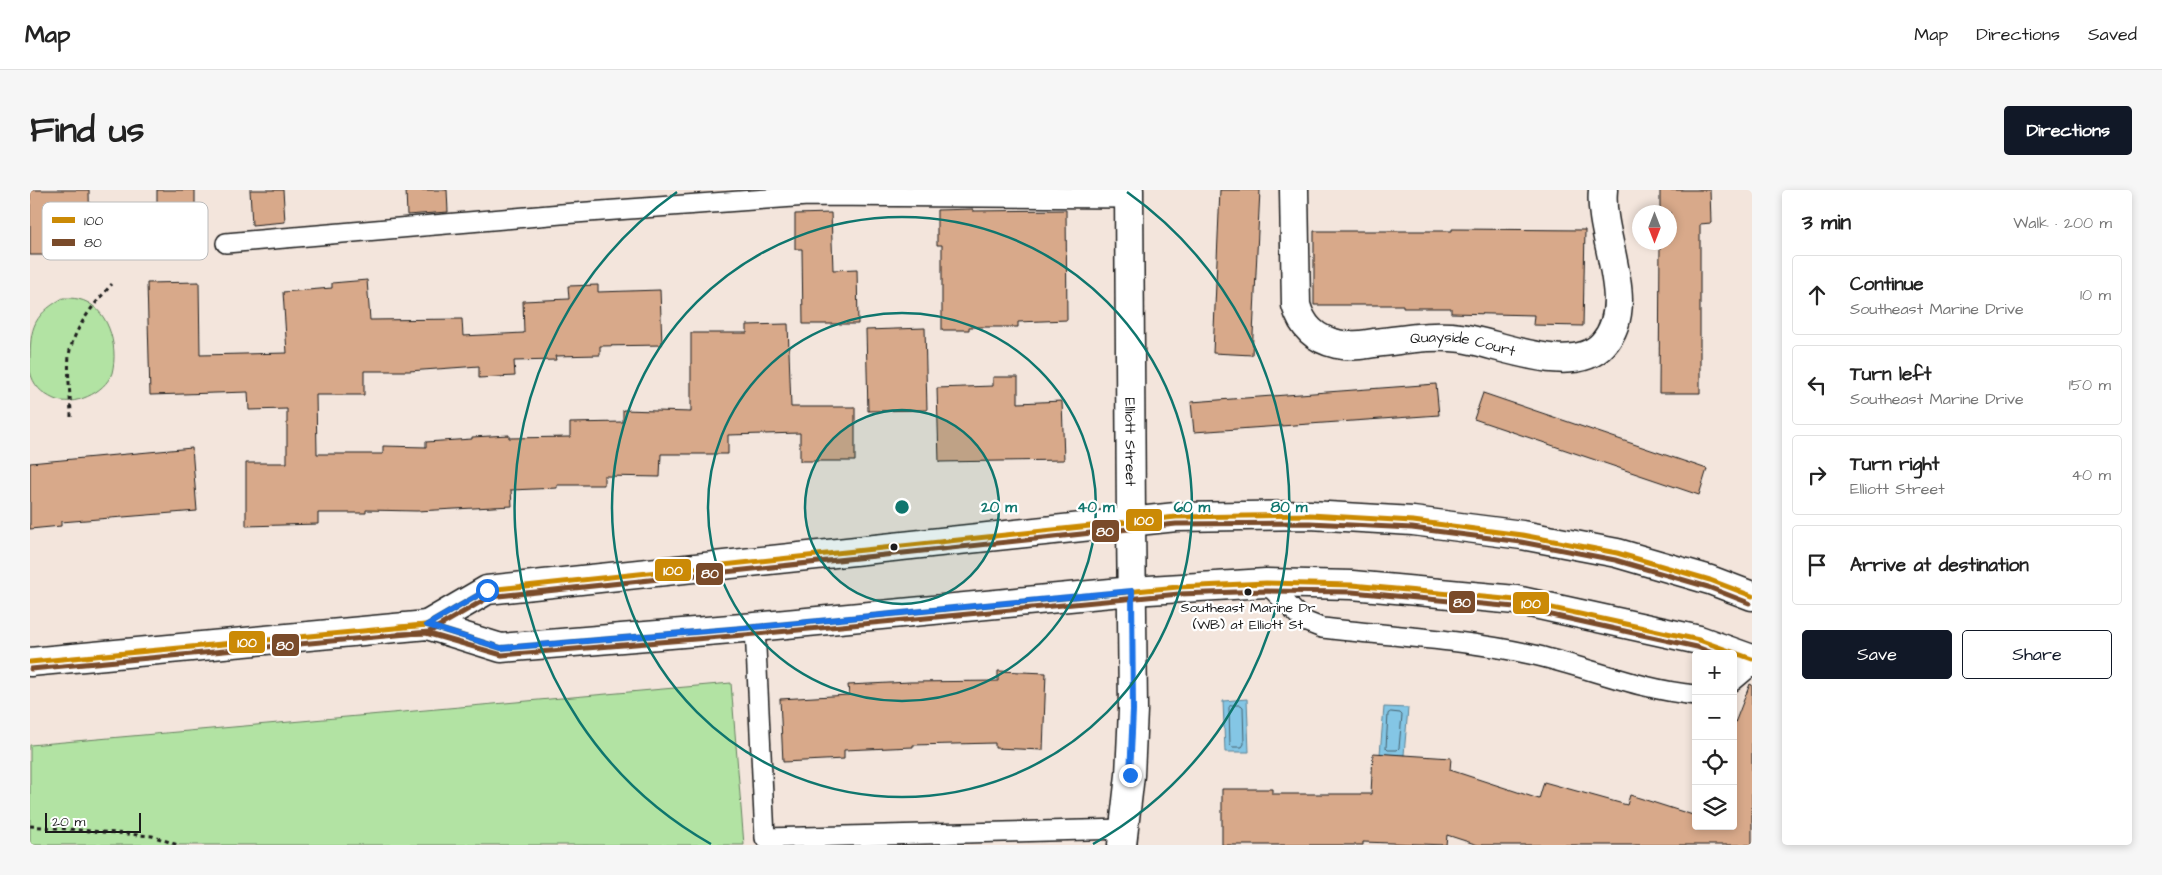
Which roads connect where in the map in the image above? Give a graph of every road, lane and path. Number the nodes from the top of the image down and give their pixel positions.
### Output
1 (1294, 190) edge
2 (1603, 190) edge
3 (1129, 194) edge
4 (226, 243) dead end
5 (112, 284) dead end
6 (71, 417) dead end
7 (1131, 522) junction
8 (1266, 583) junction
9 (1132, 591) junction
10 (1752, 596) edge
11 (427, 625) junction
12 (755, 627) junction
13 (1752, 659) edge
14 (30, 662) edge
15 (1752, 665) edge
16 (1737, 678) edge
17 (1692, 695) edge
18 (30, 826) edge
19 (1124, 837) edge
20 (763, 842) edge
21 (178, 845) edge

1 - 2 main road, Quayside Court
3 - 4 lane
3 - 7 main road, Elliott Street
5 - 6 path
7 - 9 main road, Elliott Street
7 - 10 main road
7 - 11 main road
8 - 9 main road
8 - 13 main road
8 - 17 lane
9 - 12 main road
9 - 19 main road, Elliott Street
11 - 12 main road
11 - 14 main road
12 - 20 lane
15 - 16 lane
18 - 21 path
19 - 20 lane

